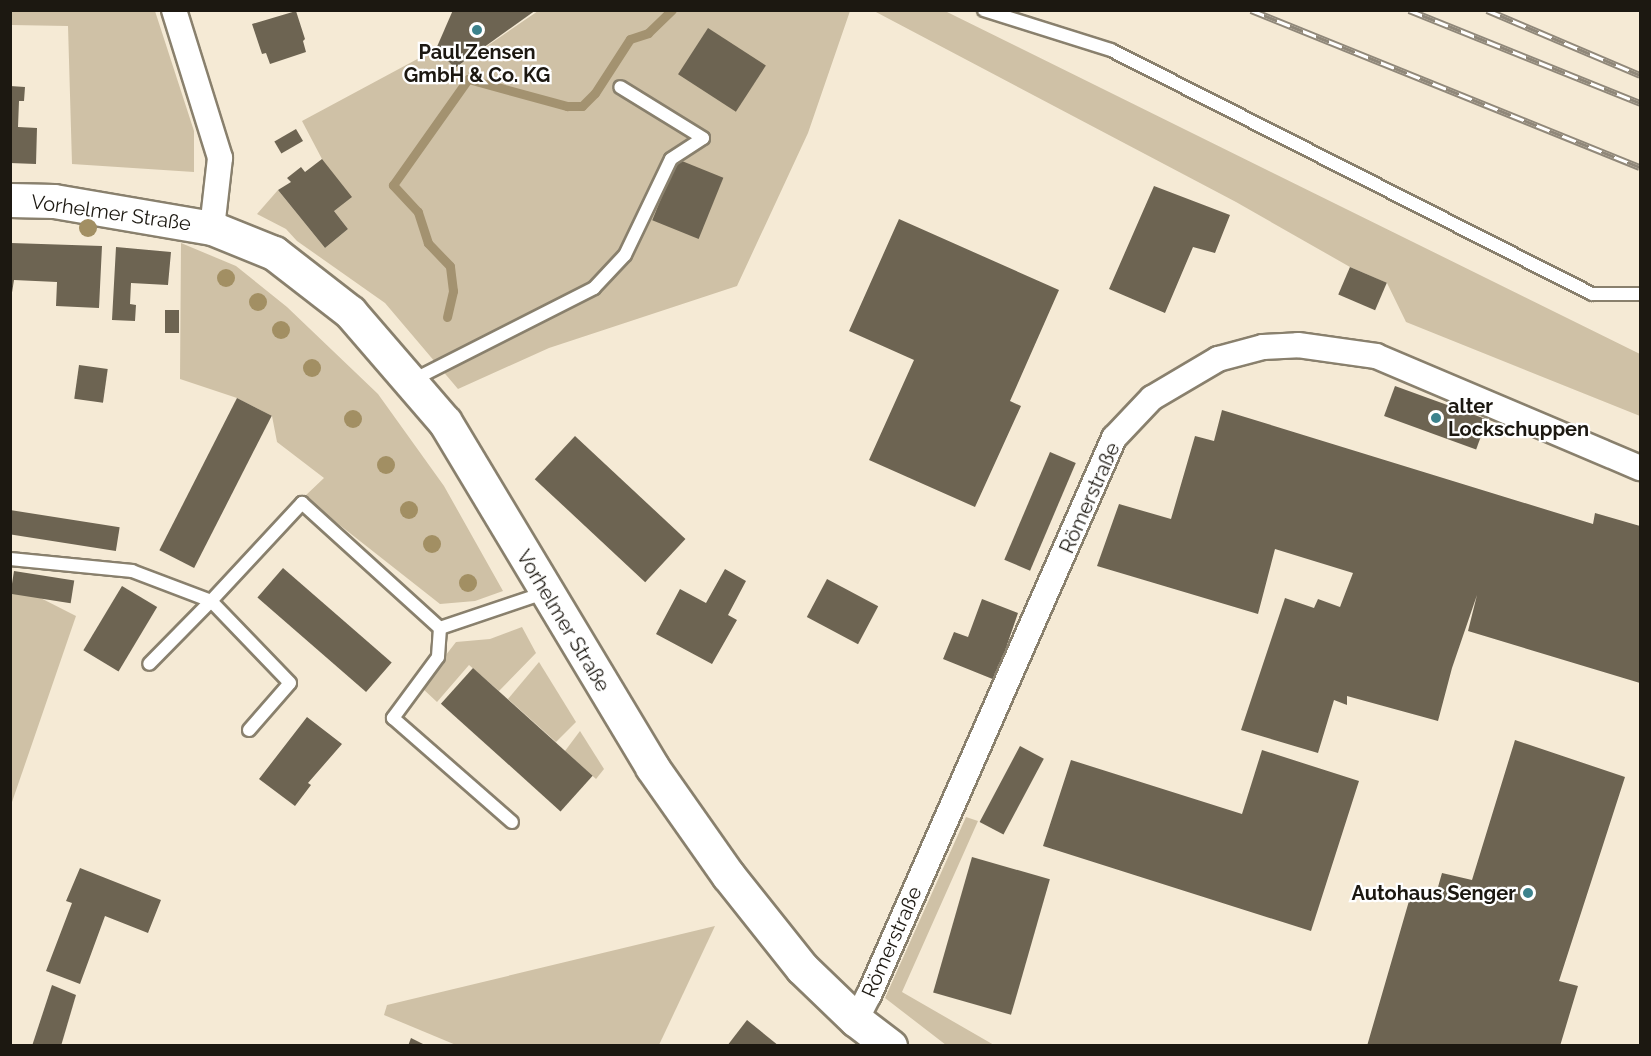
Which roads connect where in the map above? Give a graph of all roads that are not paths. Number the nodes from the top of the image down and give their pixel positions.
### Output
1 (174, 10) edge
2 (984, 10) edge
3 (620, 87) dead end
4 (10, 200) edge
5 (212, 228) junction
6 (1641, 294) edge
7 (412, 381) junction
8 (1641, 468) edge
9 (10, 559) edge
10 (545, 592) junction
11 (211, 601) junction
12 (440, 628) junction
13 (149, 664) dead end
14 (249, 730) dead end
15 (512, 822) dead end
16 (856, 1020) junction
17 (890, 1046) edge

1 - 5 street, Vorhelmer Straße
2 - 6 lane
3 - 7 lane
4 - 5 street, Vorhelmer Straße
5 - 7 street, Vorhelmer Straße
7 - 10 street, Vorhelmer Straße
8 - 16 street, Römerstraße
9 - 11 lane
10 - 12 lane
10 - 16 street, Vorhelmer Straße
11 - 12 lane
11 - 13 lane
11 - 14 lane
12 - 15 lane
16 - 17 street, Vorhelmer Straße

